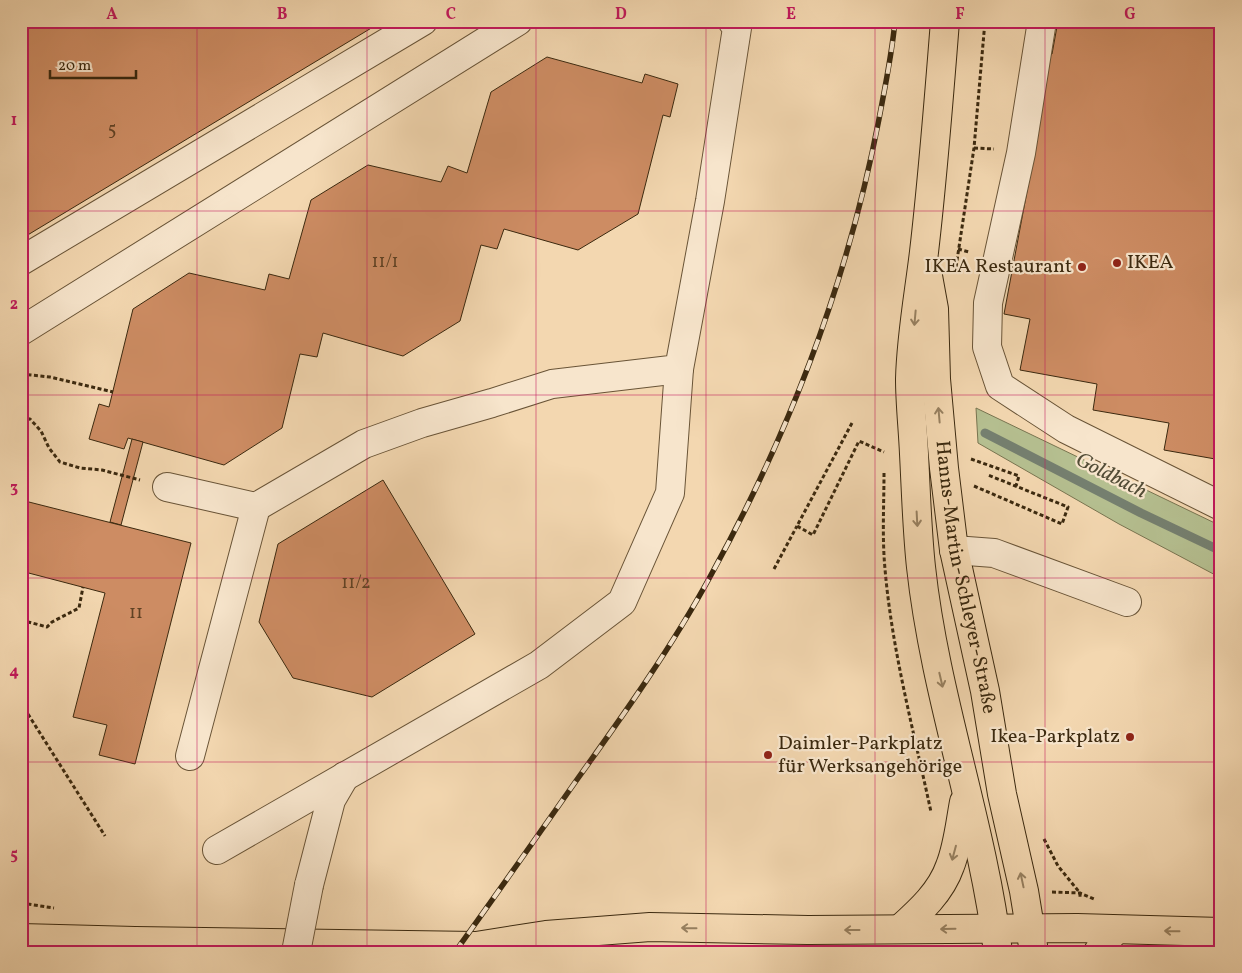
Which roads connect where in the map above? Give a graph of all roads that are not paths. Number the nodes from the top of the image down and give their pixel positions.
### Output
1 (423, 21) edge
2 (518, 21) edge
3 (732, 21) edge
4 (945, 21) edge
5 (1042, 21) edge
6 (924, 252) junction
7 (21, 261) edge
8 (21, 331) edge
9 (679, 369) junction
10 (167, 488) road end
11 (1221, 506) edge
12 (256, 507) junction
13 (954, 550) junction
14 (1127, 602) dead end
15 (190, 756) dead end
16 (345, 776) junction
17 (966, 788) junction
18 (217, 850) dead end
19 (900, 930) junction
20 (1116, 930) junction
21 (1221, 932) edge
22 (21, 938) edge
23 (996, 940) edge
24 (1033, 940) edge
25 (476, 946) junction
26 (296, 952) edge
27 (530, 952) edge
28 (1098, 952) edge

1 - 7 street
2 - 8 street
3 - 9 street
4 - 6 main road, Hanns-Martin-Schleyer-Straße
5 - 11 street
13 -> 6 main road, Hanns-Martin-Schleyer-Straße
6 -> 17 main road, Hanns-Martin-Schleyer-Straße
9 - 12 street
9 - 16 street
10 - 12 street
12 - 15 street
13 - 14 street
24 -> 13 main road, Hanns-Martin-Schleyer-Straße
16 - 18 street
16 - 26 street, bridge
17 -> 19 main road
17 - 23 main road, Hanns-Martin-Schleyer-Straße
23 -> 19 main road
19 -> 25 main road
21 -> 20 main road
20 - 24 main road
20 - 28 main road
22 - 25 main road
23 - 24 main road
25 - 27 main road

